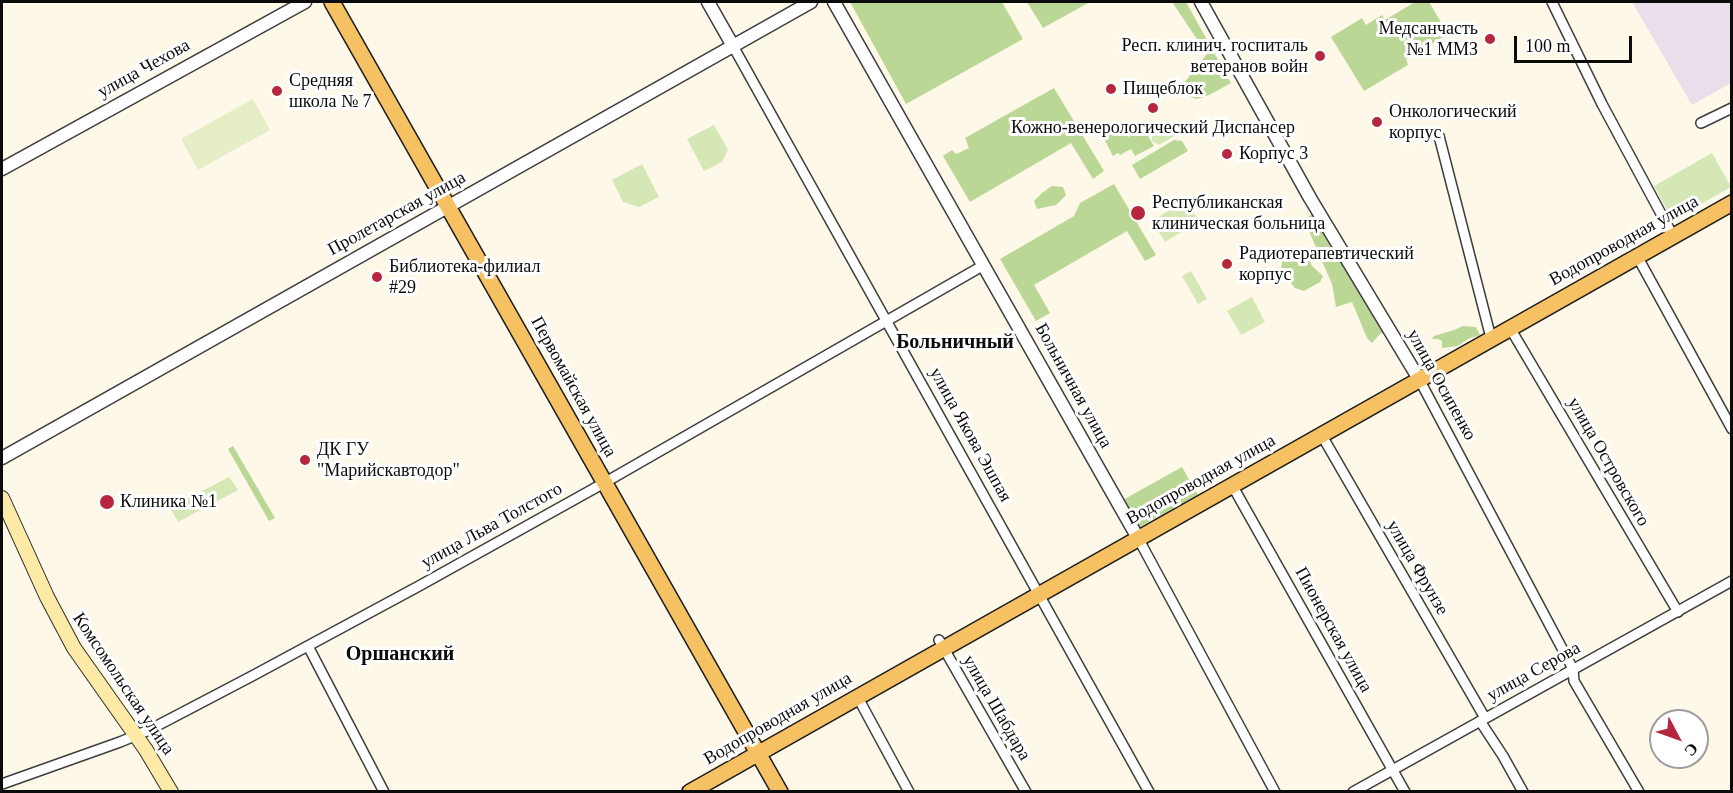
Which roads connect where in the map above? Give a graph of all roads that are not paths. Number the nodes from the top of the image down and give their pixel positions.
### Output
1 (304, 2) edge
2 (332, 2) edge
3 (708, 2) edge
4 (811, 2) edge
5 (834, 2) edge
6 (1201, 2) edge
7 (1552, 2) edge
8 (733, 46) junction
9 (1731, 108) edge
10 (1701, 123) dead end
11 (1439, 136) dead end
12 (2, 169) edge
13 (1731, 203) edge
14 (448, 206) junction
15 (1673, 236) junction
16 (1637, 256) junction
17 (984, 265) junction
18 (886, 321) junction
19 (1510, 328) junction
20 (1491, 338) junction
21 (1419, 380) junction
22 (1731, 429) edge
23 (1321, 434) junction
24 (2, 458) edge
25 (604, 483) junction
26 (1232, 484) junction
27 (2, 498) edge
28 (1138, 538) junction
29 (1731, 581) edge
30 (1038, 594) junction
31 (1678, 612) junction
32 (941, 644) junction
33 (308, 646) junction
34 (1573, 669) junction
35 (857, 696) junction
36 (1482, 719) junction
37 (136, 736) junction
38 (758, 752) junction
39 (1393, 770) junction
40 (2, 784) edge
41 (171, 792) edge
42 (384, 792) edge
43 (690, 792) edge
44 (780, 792) edge
45 (909, 792) edge
46 (1026, 792) edge
47 (1149, 792) edge
48 (1275, 792) edge
49 (1353, 792) edge
50 (1405, 792) edge
51 (1523, 792) edge
52 (1639, 792) edge

1 - 12 street, улица Чехова
2 - 14 main road, Первомайская улица
3 - 8 street, улица Якова Эшпая
4 - 8 street, Пролетарская улица
5 - 17 street, Больничная улица
6 - 21 street, улица Осипенко
7 - 15 street
8 - 14 street, Пролетарская улица
8 - 18 street, улица Якова Эшпая
9 - 10 street
11 - 20 street
13 - 15 main road, Водопроводная улица
14 - 24 street, Пролетарская улица
14 - 25 main road, Первомайская улица
15 - 16 main road, Водопроводная улица
16 - 19 main road, Водопроводная улица
16 - 22 street
17 - 18 street, улица Льва Толстого
17 - 28 street, Больничная улица
18 - 25 street, улица Льва Толстого
18 - 30 street, улица Якова Эшпая
19 - 20 main road, Водопроводная улица
19 - 31 street, улица Островского
20 - 21 main road, Водопроводная улица
21 - 23 main road, Водопроводная улица
21 - 34 street, улица Осипенко
23 - 26 main road, Водопроводная улица
23 - 36 street, улица Фрунзе
25 - 33 street, улица Льва Толстого
25 - 38 main road, Первомайская улица
26 - 28 main road, Водопроводная улица
26 - 39 street, Пионерская улица
27 - 37 main road, Комсомольская улица
28 - 30 main road, Водопроводная улица
28 - 48 street, Больничная улица
29 - 31 street, улица Серова
30 - 32 main road, Водопроводная улица
30 - 47 street, улица Якова Эшпая
31 - 34 street, улица Серова
32 - 35 main road, Водопроводная улица
32 - 46 street, улица Шабдара
33 - 37 street, улица Льва Толстого
33 - 42 street
34 - 36 street, улица Серова
34 - 52 street, улица Осипенко
35 - 38 main road, Водопроводная улица
35 - 45 street
36 - 39 street, улица Серова
36 - 51 street, улица Фрунзе
37 - 40 street, улица Льва Толстого
37 - 41 main road, Комсомольская улица
38 - 43 main road, Водопроводная улица
38 - 44 main road, Первомайская улица
39 - 49 street, улица Серова
39 - 50 street, Пионерская улица

